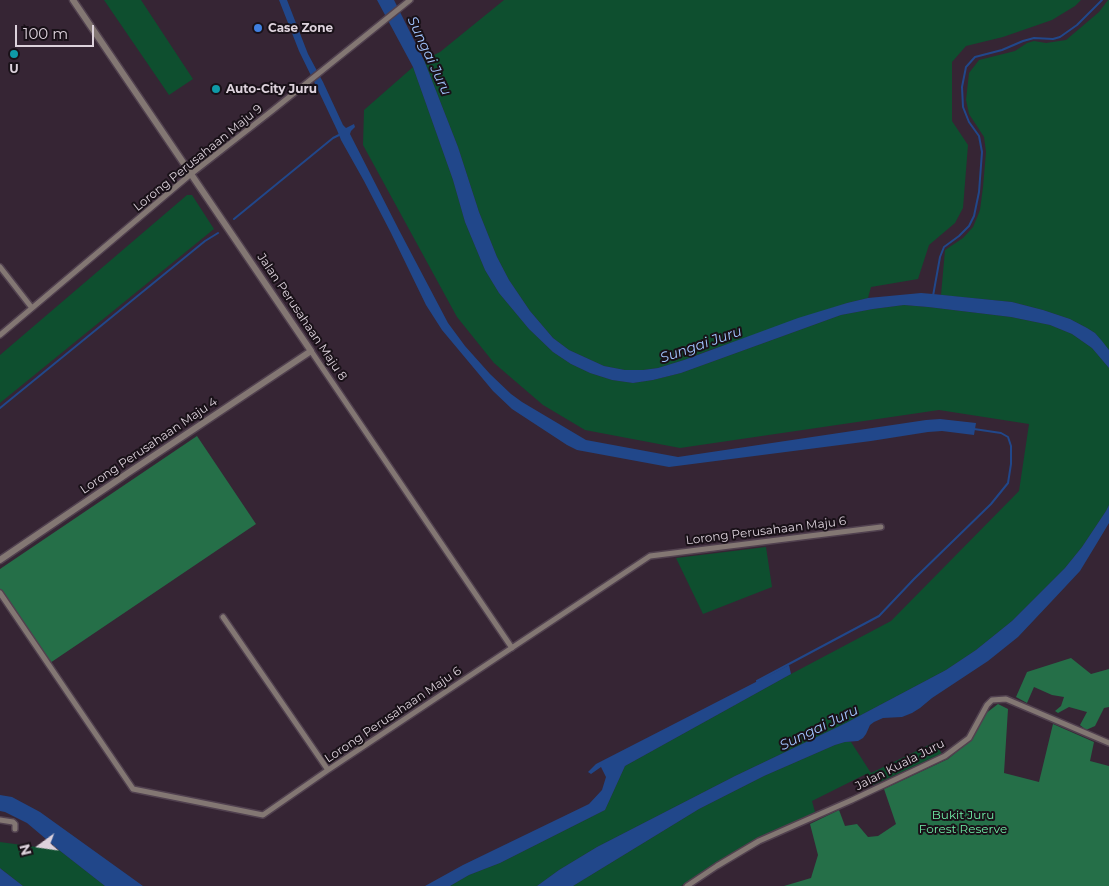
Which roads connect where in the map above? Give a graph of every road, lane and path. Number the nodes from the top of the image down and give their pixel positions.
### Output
1 (73, 0) edge
2 (410, 0) edge
3 (191, 174) junction
4 (0, 267) edge
5 (32, 308) junction
6 (0, 335) edge
7 (311, 351) junction
8 (880, 527) dead end
9 (0, 560) edge
10 (0, 593) edge
11 (223, 617) dead end
12 (512, 648) junction
13 (1109, 743) edge
14 (328, 770) junction
15 (0, 820) edge
16 (15, 829) dead end
17 (687, 886) edge

1 - 3 street, Jalan Perusahaan Maju 8
2 - 3 street, Lorong Perusahaan Maju 9
3 - 5 street, Lorong Perusahaan Maju 9
3 - 7 street, Jalan Perusahaan Maju 8
4 - 5 street
5 - 6 street, Lorong Perusahaan Maju 9
7 - 9 street, Lorong Perusahaan Maju 4
7 - 12 street, Jalan Perusahaan Maju 8
8 - 12 street, Lorong Perusahaan Maju 6
10 - 14 street, Lorong Perusahaan Maju 6
11 - 14 street
12 - 14 street, Lorong Perusahaan Maju 6
13 - 17 street, Jalan Kuala Juru
15 - 16 street

